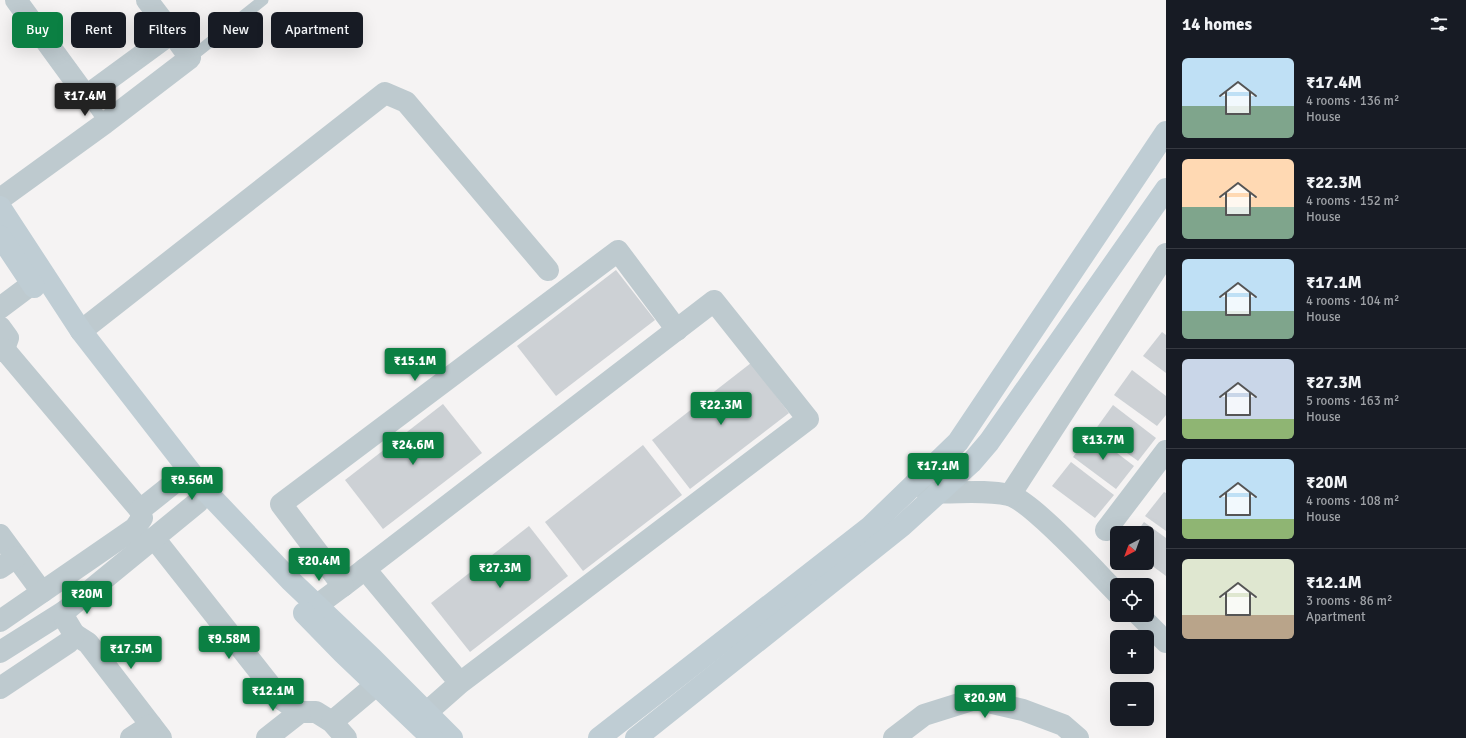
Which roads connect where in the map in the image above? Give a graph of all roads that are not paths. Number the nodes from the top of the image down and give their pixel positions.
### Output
1 (16, 0) edge
2 (147, 0) edge
3 (263, 0) edge
4 (156, 12) edge
5 (152, 48) edge
6 (183, 48) edge
7 (190, 58) junction
8 (86, 96) junction
9 (105, 123) junction
10 (1166, 132) edge
11 (1166, 189) edge
12 (0, 199) edge
13 (0, 207) edge
14 (0, 236) edge
15 (1166, 254) edge
16 (548, 270) dead end
17 (32, 284) junction
18 (0, 308) edge
19 (0, 327) edge
20 (677, 330) junction
21 (81, 331) junction
22 (2, 350) edge
23 (1166, 451) edge
24 (179, 479) junction
25 (909, 491) junction
26 (939, 493) junction
27 (1010, 496) junction
28 (198, 502) junction
29 (140, 510) junction
30 (1106, 530) dead end
31 (0, 536) edge
32 (154, 538) junction
33 (8, 563) edge
34 (365, 568) junction
35 (343, 586) junction
36 (1110, 586) edge
37 (42, 592) junction
38 (316, 606) junction
39 (65, 611) junction
40 (0, 621) edge
41 (1146, 622) edge
42 (74, 634) junction
43 (1166, 642) edge
44 (0, 652) edge
45 (370, 672) junction
46 (460, 683) junction
47 (0, 688) edge
48 (300, 712) junction
49 (427, 712) junction
50 (339, 730) edge
51 (156, 732) edge
52 (131, 738) edge
53 (266, 738) edge
54 (432, 738) edge
55 (452, 738) edge
56 (599, 738) edge
57 (636, 738) edge
58 (894, 738) edge
59 (1078, 738) edge

1 - 8 street
2 - 4 street
3 - 7 lane
5 - 8 street
6 - 7 street
7 - 9 street
8 - 9 lane
9 - 12 street
10 - 25 street
11 - 26 street
13 - 21 street
14 - 17 street
15 - 27 street
16 - 21 street
17 - 18 street
17 - 24 street
19 - 22 street
20 - 34 street
20 - 35 street
20 - 46 street
21 - 38 street
22 - 29 street
23 - 30 street
24 - 28 street
24 - 29 street
25 - 26 street
25 - 56 street
26 - 27 street
26 - 57 street
27 - 36 street
28 - 32 street
28 - 45 street
29 - 37 street
31 - 33 street
32 - 39 street
32 - 48 street
33 - 37 street
34 - 35 street
34 - 46 street
35 - 38 street
37 - 40 street
38 - 45 street
39 - 42 street
39 - 44 street
41 - 43 street
42 - 47 street
42 - 51 street
45 - 49 street
45 - 50 street
45 - 54 street
46 - 49 street
48 - 50 street
48 - 53 street
49 - 55 street
51 - 52 street
58 - 59 street

